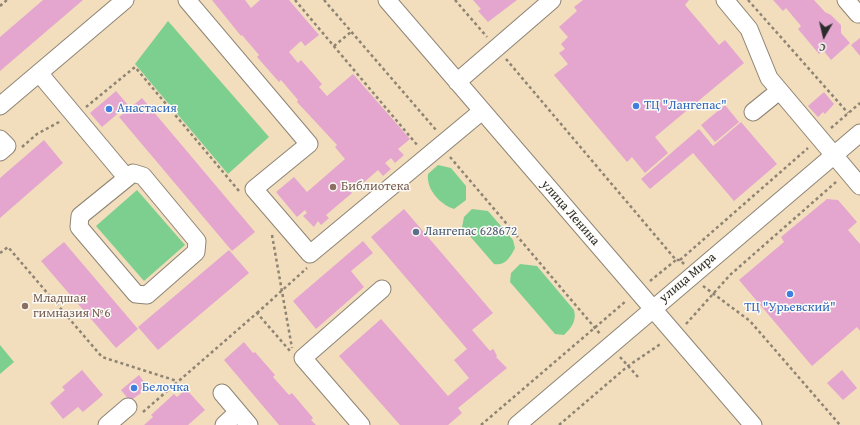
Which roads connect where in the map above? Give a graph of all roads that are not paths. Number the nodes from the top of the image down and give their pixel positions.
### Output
1 (125, 0) edge
2 (187, 0) edge
3 (387, 0) edge
4 (552, 0) edge
5 (725, 0) edge
6 (846, 0) edge
7 (860, 13) edge
8 (39, 73) junction
9 (457, 82) junction
10 (779, 91) junction
11 (0, 106) edge
12 (482, 111) junction
13 (753, 112) dead end
14 (860, 132) edge
15 (0, 139) edge
16 (0, 152) edge
17 (834, 155) junction
18 (126, 177) junction
19 (860, 186) edge
20 (382, 289) dead end
21 (652, 308) junction
22 (222, 393) dead end
23 (133, 411) road end
24 (244, 419) edge
25 (108, 425) edge
26 (224, 425) edge
27 (362, 425) edge
28 (517, 425) edge
29 (754, 425) edge

1 - 8 street
2 - 12 street
3 - 9 street, улица Ленина
4 - 9 street
5 - 10 street
6 - 7 street
8 - 11 street
8 - 18 street
9 - 12 street, улица Ленина
10 - 13 street
10 - 17 street
12 - 21 street, улица Ленина
14 - 17 street, улица Мира
15 - 16 street
17 - 19 street
17 - 21 street, улица Мира
18 - 18 street
20 - 27 street
21 - 28 street, улица Мира
21 - 29 street, улица Ленина
22 - 24 street
23 - 25 street
24 - 26 street

